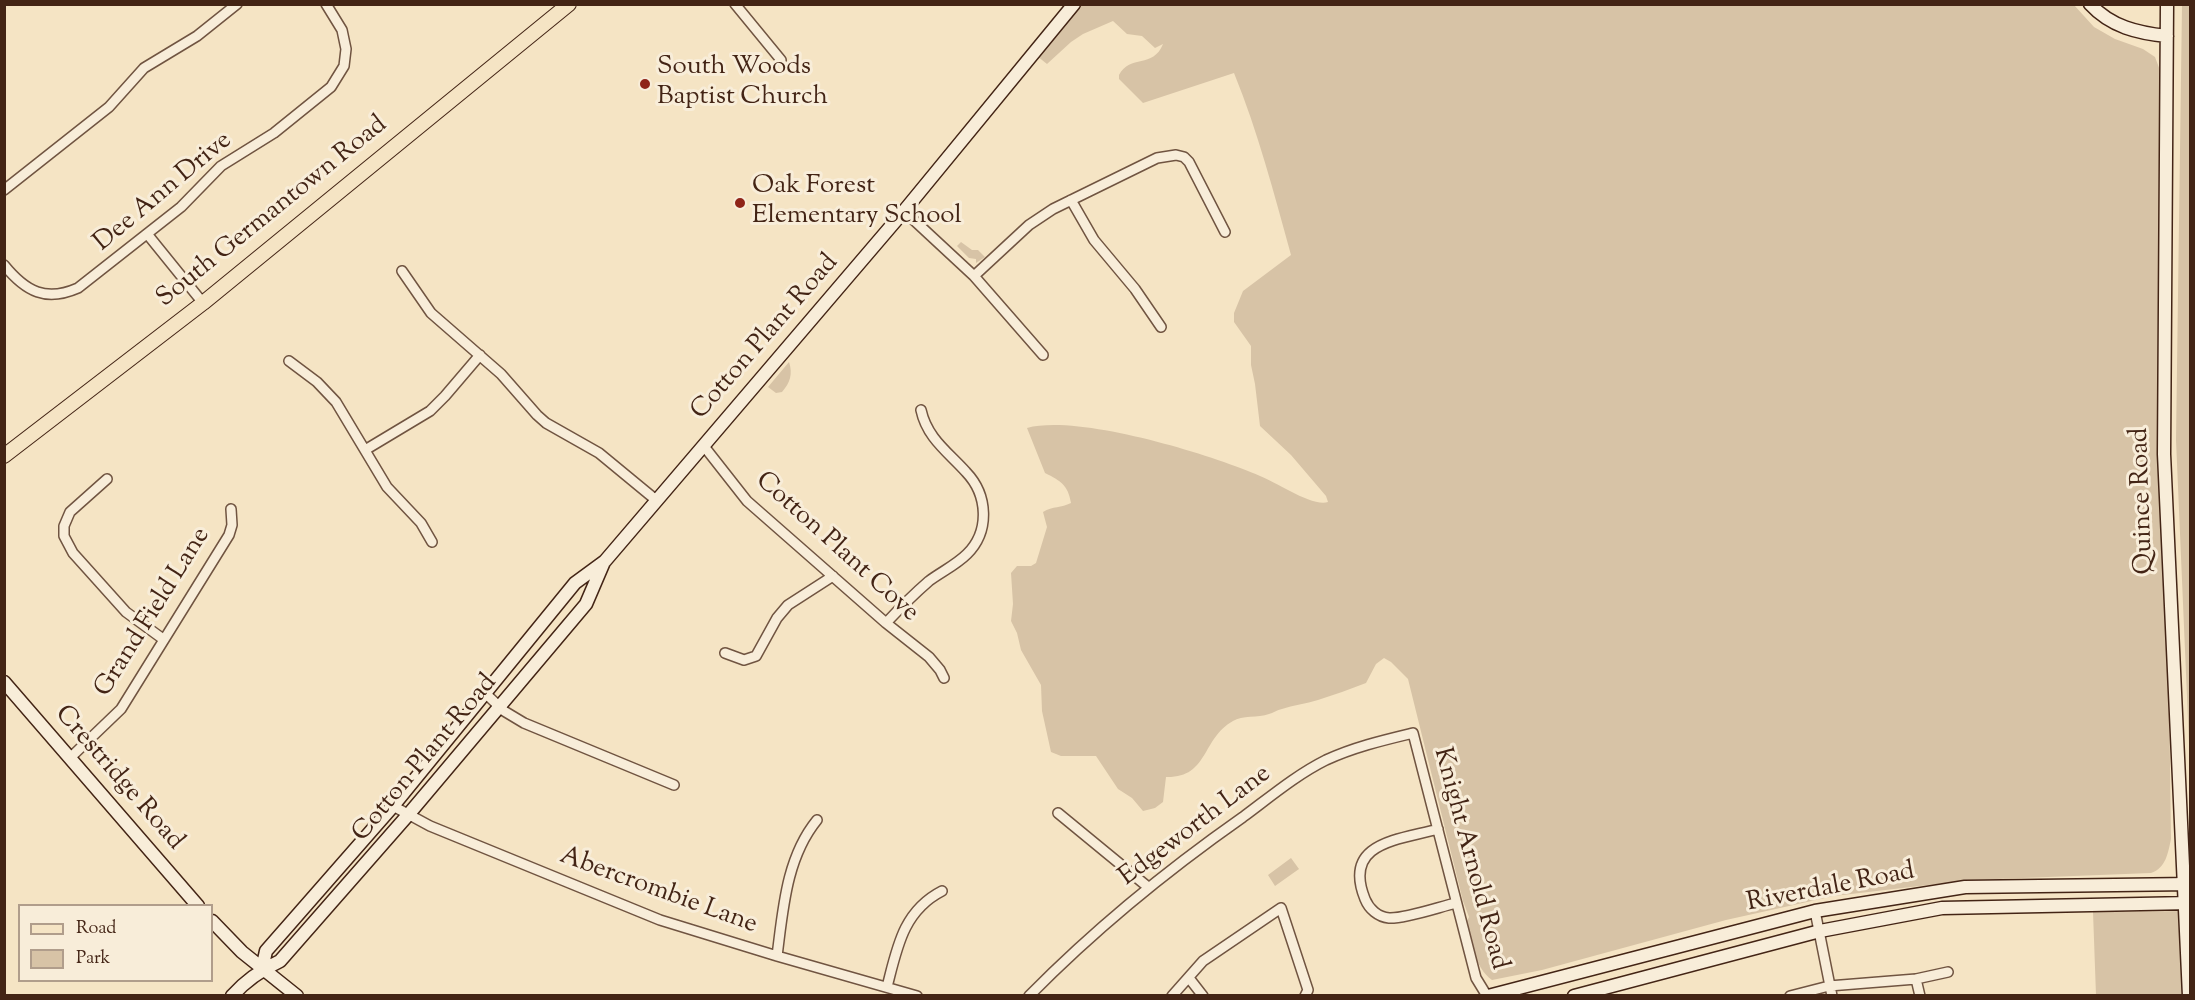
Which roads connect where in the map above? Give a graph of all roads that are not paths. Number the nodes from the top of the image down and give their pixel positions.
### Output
1 (237, 4) edge
2 (326, 4) edge
3 (735, 4) edge
4 (1074, 4) edge
5 (2090, 4) edge
6 (2167, 4) edge
7 (564, 6) edge
8 (2167, 36) junction
9 (781, 60) dead end
10 (4, 190) edge
11 (1071, 200) junction
12 (904, 211) junction
13 (1225, 232) dead end
14 (148, 235) junction
15 (4, 266) edge
16 (402, 270) dead end
17 (974, 276) junction
18 (203, 303) junction
19 (1161, 327) dead end
20 (480, 355) junction
21 (1043, 355) dead end
22 (289, 361) dead end
23 (921, 410) dead end
24 (703, 445) junction
25 (366, 450) junction
26 (4, 456) edge
27 (107, 479) dead end
28 (656, 500) junction
29 (231, 509) dead end
30 (432, 542) dead end
31 (604, 561) junction
32 (833, 576) junction
33 (886, 623) junction
34 (163, 639) junction
35 (725, 653) dead end
36 (944, 678) dead end
37 (4, 682) edge
38 (485, 693) junction
39 (499, 707) junction
40 (1413, 733) joint
41 (71, 757) junction
42 (674, 785) dead end
43 (393, 806) junction
44 (1058, 813) dead end
45 (408, 815) junction
46 (817, 820) dead end
47 (1438, 830) junction
48 (2187, 885) edge
49 (1148, 888) junction
50 (942, 891) dead end
51 (1456, 903) junction
52 (2188, 903) edge
53 (196, 904) edge
54 (1815, 911) junction
55 (213, 922) edge
56 (1820, 931) junction
57 (777, 956) junction
58 (262, 969) junction
59 (1948, 972) dead end
60 (1189, 978) junction
61 (1916, 979) junction
62 (1829, 986) junction
63 (887, 987) junction
64 (232, 996) edge
65 (297, 996) edge
66 (917, 996) edge
67 (1029, 996) edge
68 (1172, 996) edge
69 (1203, 996) edge
70 (1305, 996) edge
71 (1487, 996) edge
72 (1574, 996) edge
73 (1790, 996) edge
74 (1832, 996) edge
75 (1920, 996) edge
76 (2189, 996) edge

1 - 10 street
2 - 14 street, Dee Ann Drive
3 - 9 street
4 - 12 street, Cotton Plant Road
5 - 8 street
6 - 8 street, Quince Road
7 - 18 main road, South Germantown Road
8 - 48 street, Quince Road
11 - 13 street
11 - 17 street
11 - 19 street
12 - 17 street
12 - 24 street, Cotton Plant Road
14 - 15 street, Dee Ann Drive
14 - 18 street
16 - 20 street
17 - 21 street
18 - 26 main road, South Germantown Road
20 - 25 street
20 - 28 street
22 - 25 street
23 - 33 street
24 - 28 street, Cotton Plant Road
24 - 32 street, Cotton Plant Cove
25 - 30 street
27 - 34 street
28 - 31 street, Cotton Plant Road
29 - 34 street, Grand Field Lane
31 - 38 street, Cotton Plant Road
31 - 39 street, Cotton Plant Road
32 - 33 street, Cotton Plant Cove
32 - 35 street
33 - 36 street, Cotton Plant Cove
34 - 41 street, Grand Field Lane
37 - 41 street, Crestridge Road
38 - 39 street
38 - 43 street, Cotton Plant Road
39 - 42 street
39 - 45 street, Cotton Plant Road
40 - 47 street, Knight Arnold Road
40 - 49 street, Edgeworth Lane
41 - 53 street, Crestridge Road
43 - 45 street, Abercrombie Lane
43 - 58 street, Cotton Plant Road
44 - 49 street
45 - 57 street, Abercrombie Lane
45 - 58 street, Cotton Plant Road
46 - 57 street
47 - 51 street, Knight Arnold Road
47 - 51 street
48 - 52 street, Quince Road
48 - 54 street, Riverdale Road
49 - 67 street, Edgeworth Lane
50 - 63 street
51 - 71 street, Knight Arnold Road
52 - 56 street, Riverdale Road
52 - 76 street, Quince Road
54 - 56 street
54 - 71 street, Riverdale Road
55 - 58 street
56 - 62 street
56 - 72 street, Riverdale Road
57 - 63 street, Abercrombie Lane
58 - 64 street, Cotton Plant Road
58 - 65 street
59 - 61 street
60 - 68 street
60 - 69 street
60 - 70 street
61 - 62 street
61 - 75 street
62 - 73 street
62 - 74 street
63 - 66 street, Abercrombie Lane

